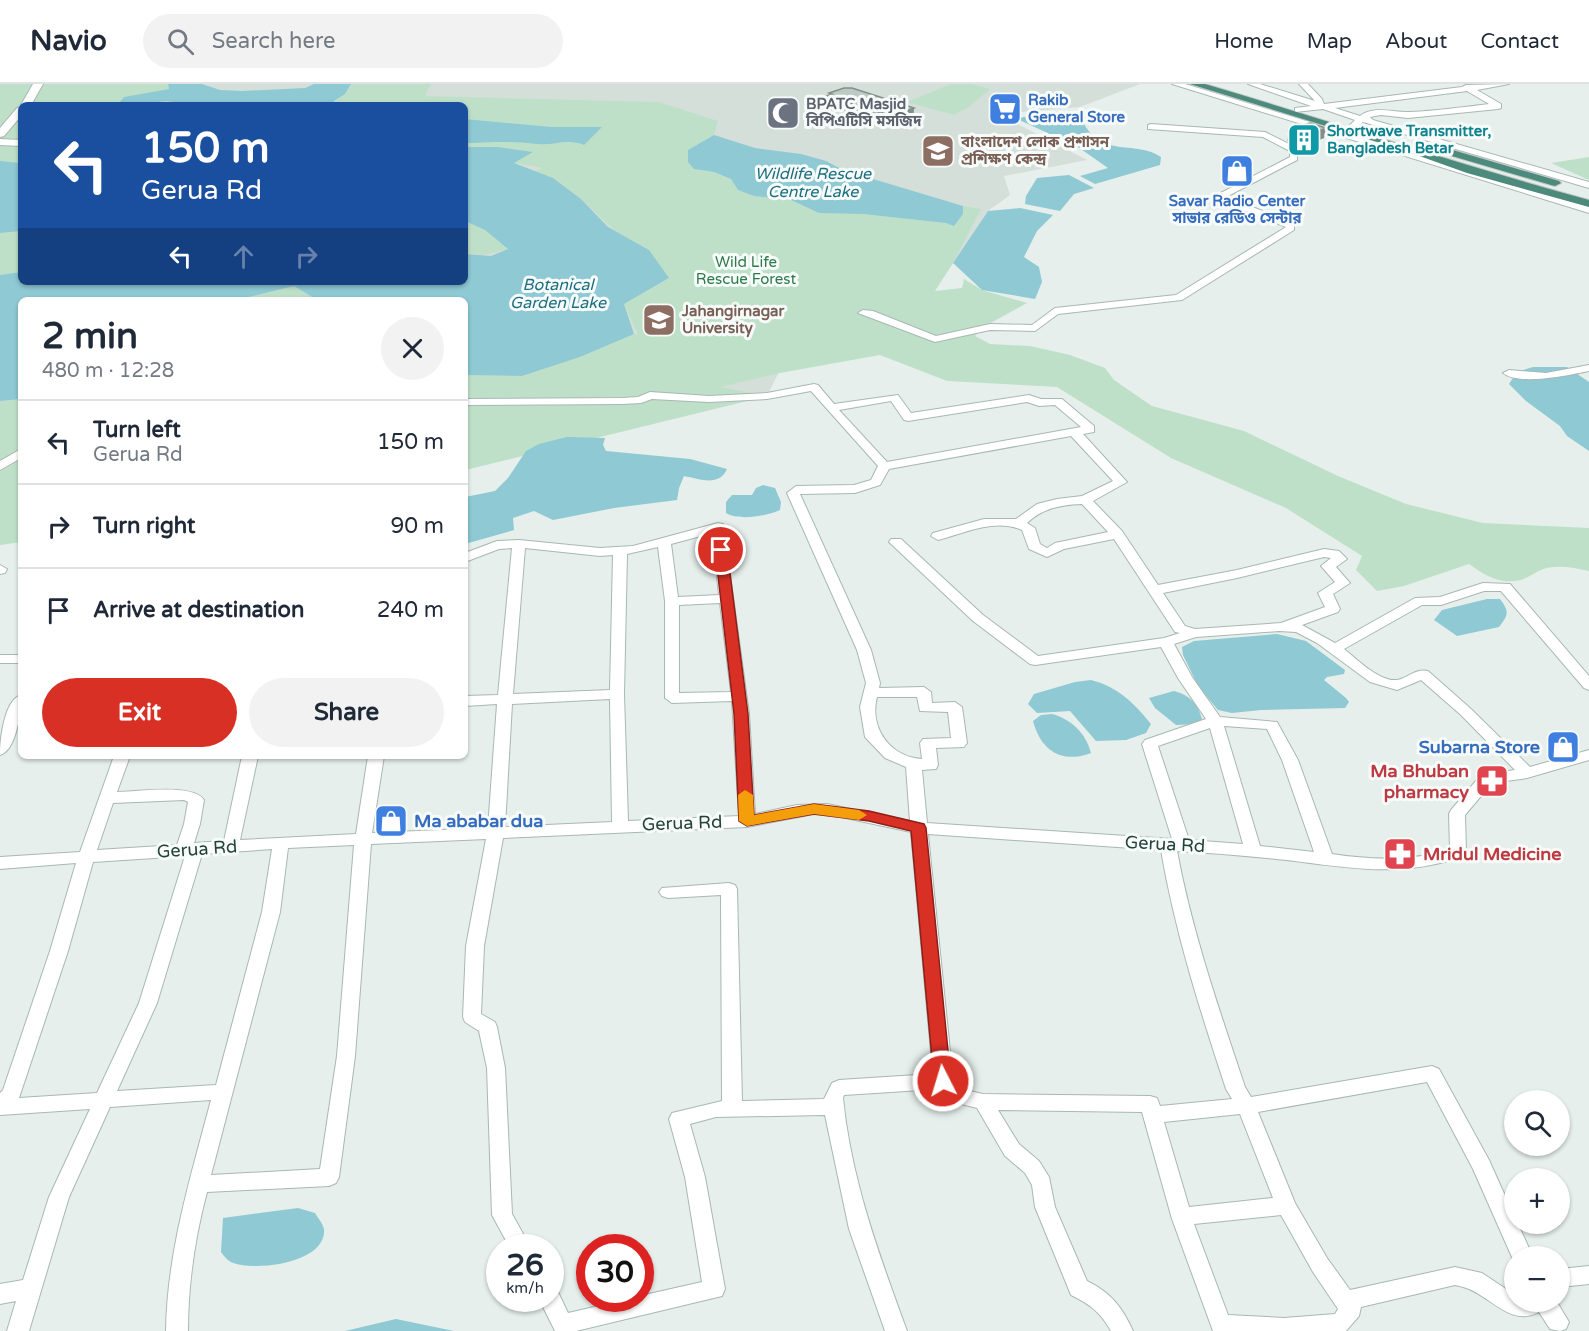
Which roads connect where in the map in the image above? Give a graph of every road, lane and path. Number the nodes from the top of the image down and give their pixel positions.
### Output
1 (38, 84) edge
2 (1176, 84) edge
3 (1195, 84) edge
4 (1211, 84) edge
5 (1252, 84) edge
6 (1303, 84) edge
7 (1505, 84) edge
8 (1465, 86) edge
9 (28, 102) edge
10 (1319, 107) junction
11 (1298, 110) junction
12 (18, 113) edge
13 (1357, 123) junction
14 (1151, 127) dead end
15 (0, 134) edge
16 (0, 142) edge
17 (18, 143) edge
18 (1464, 155) junction
19 (1435, 158) junction
20 (1552, 182) junction
21 (1513, 184) junction
22 (1589, 185) edge
23 (1589, 194) edge
24 (1589, 204) edge
25 (1589, 210) edge
26 (863, 313) dead end
27 (1589, 368) edge
28 (1509, 373) dead end
29 (468, 402) edge
30 (831, 408) junction
31 (1074, 432) junction
32 (18, 455) edge
33 (0, 466) edge
34 (884, 466) junction
35 (1085, 500) junction
36 (1019, 523) junction
37 (1117, 534) junction
38 (938, 536) dead end
39 (664, 542) junction
40 (896, 542) dead end
41 (519, 544) junction
42 (620, 551) junction
43 (468, 557) edge
44 (1155, 590) junction
45 (727, 599) junction
46 (672, 601) junction
47 (1279, 627) junction
48 (1195, 633) junction
49 (1166, 642) junction
50 (1334, 649) junction
51 (0, 659) edge
52 (18, 659) edge
53 (1589, 685) edge
54 (870, 693) junction
55 (617, 694) junction
56 (739, 696) junction
57 (506, 699) junction
58 (468, 701) edge
59 (18, 707) edge
60 (1215, 721) junction
61 (0, 750) edge
62 (1589, 755) edge
63 (121, 759) edge
64 (249, 759) edge
65 (376, 759) edge
66 (914, 765) junction
67 (1527, 772) junction
68 (107, 798) junction
69 (747, 821) junction
70 (620, 826) junction
71 (918, 828) junction
72 (496, 833) junction
73 (363, 840) junction
74 (280, 843) junction
75 (1175, 845) junction
76 (231, 846) junction
77 (189, 849) junction
78 (1253, 851) junction
79 (86, 857) junction
80 (1325, 859) junction
81 (0, 863) edge
82 (668, 892) dead end
83 (943, 1081) junction
84 (222, 1092) junction
85 (102, 1099) junction
86 (983, 1102) junction
87 (0, 1105) edge
88 (1246, 1106) junction
89 (834, 1107) junction
90 (732, 1109) junction
91 (1153, 1115) junction
92 (199, 1184) junction
93 (1286, 1206) junction
94 (1183, 1216) junction
95 (513, 1234) edge
96 (1517, 1246) edge
97 (1589, 1275) edge
98 (1570, 1277) edge
99 (29, 1289) junction
100 (0, 1294) edge
101 (1345, 1300) junction
102 (1504, 1300) edge
103 (556, 1312) edge
104 (1552, 1312) edge
105 (1558, 1322) dead end
106 (563, 1327) edge
107 (1223, 1327) edge
108 (18, 1331) edge
109 (177, 1331) edge
110 (896, 1331) edge
111 (1122, 1331) edge

1 - 9 street
2 - 25 street
3 - 19 highway
4 - 11 highway
5 - 10 street
6 - 10 street
7 - 8 street
8 - 10 street
8 - 13 street
10 - 11 street
10 - 13 street
11 - 13 highway
12 - 15 street
13 - 18 highway
13 - 22 street
14 - 26 street
16 - 17 street
18 - 19 highway
18 - 20 highway
19 - 21 highway
20 - 21 highway
20 - 23 highway
21 - 24 highway
27 - 28 street
29 - 30 street
30 - 31 street
30 - 34 street
31 - 34 street
31 - 35 street
32 - 33 street
34 - 54 street
35 - 36 street
35 - 37 street
36 - 37 street
36 - 38 street
37 - 44 street
39 - 42 street
39 - 45 street
39 - 46 street
40 - 49 street
41 - 42 street
41 - 43 street
41 - 57 street
42 - 55 street
44 - 47 street
44 - 48 street
45 - 46 street
45 - 56 street
46 - 56 street
47 - 48 street
47 - 50 street
48 - 49 street
49 - 60 street
50 - 53 street
50 - 67 street
51 - 52 street
54 - 66 street
54 - 66 street
55 - 57 street
55 - 70 street
56 - 69 street
57 - 58 street
57 - 72 street
59 - 61 street
60 - 75 street
60 - 78 street
60 - 80 street
62 - 67 street, Gerua Rd
63 - 68 street
64 - 76 street
65 - 73 street
66 - 71 street
67 - 80 street, Gerua Rd
68 - 77 street
68 - 79 street
69 - 70 street, Gerua Rd
69 - 71 street, Gerua Rd
70 - 72 street, Gerua Rd
71 - 75 street, Gerua Rd
71 - 83 street
72 - 73 street, Gerua Rd
72 - 95 street
73 - 74 street, Gerua Rd
73 - 92 street
74 - 76 street, Gerua Rd
74 - 84 street
75 - 78 street, Gerua Rd
75 - 88 street
76 - 77 street, Gerua Rd
77 - 79 street, Gerua Rd
77 - 85 street
78 - 80 street, Gerua Rd
79 - 81 street, Gerua Rd
79 - 87 street
82 - 90 street
83 - 86 street
83 - 89 street
84 - 85 street
84 - 92 street
85 - 87 street
85 - 99 street
86 - 91 street
86 - 111 street
88 - 91 street
88 - 93 street
88 - 96 street
89 - 90 street
89 - 110 street
90 - 106 street
91 - 94 street
92 - 109 street
93 - 94 street
93 - 101 street
94 - 107 street
97 - 98 street
99 - 100 street
99 - 108 street
101 - 102 street
101 - 107 street
103 - 106 street
104 - 105 street

